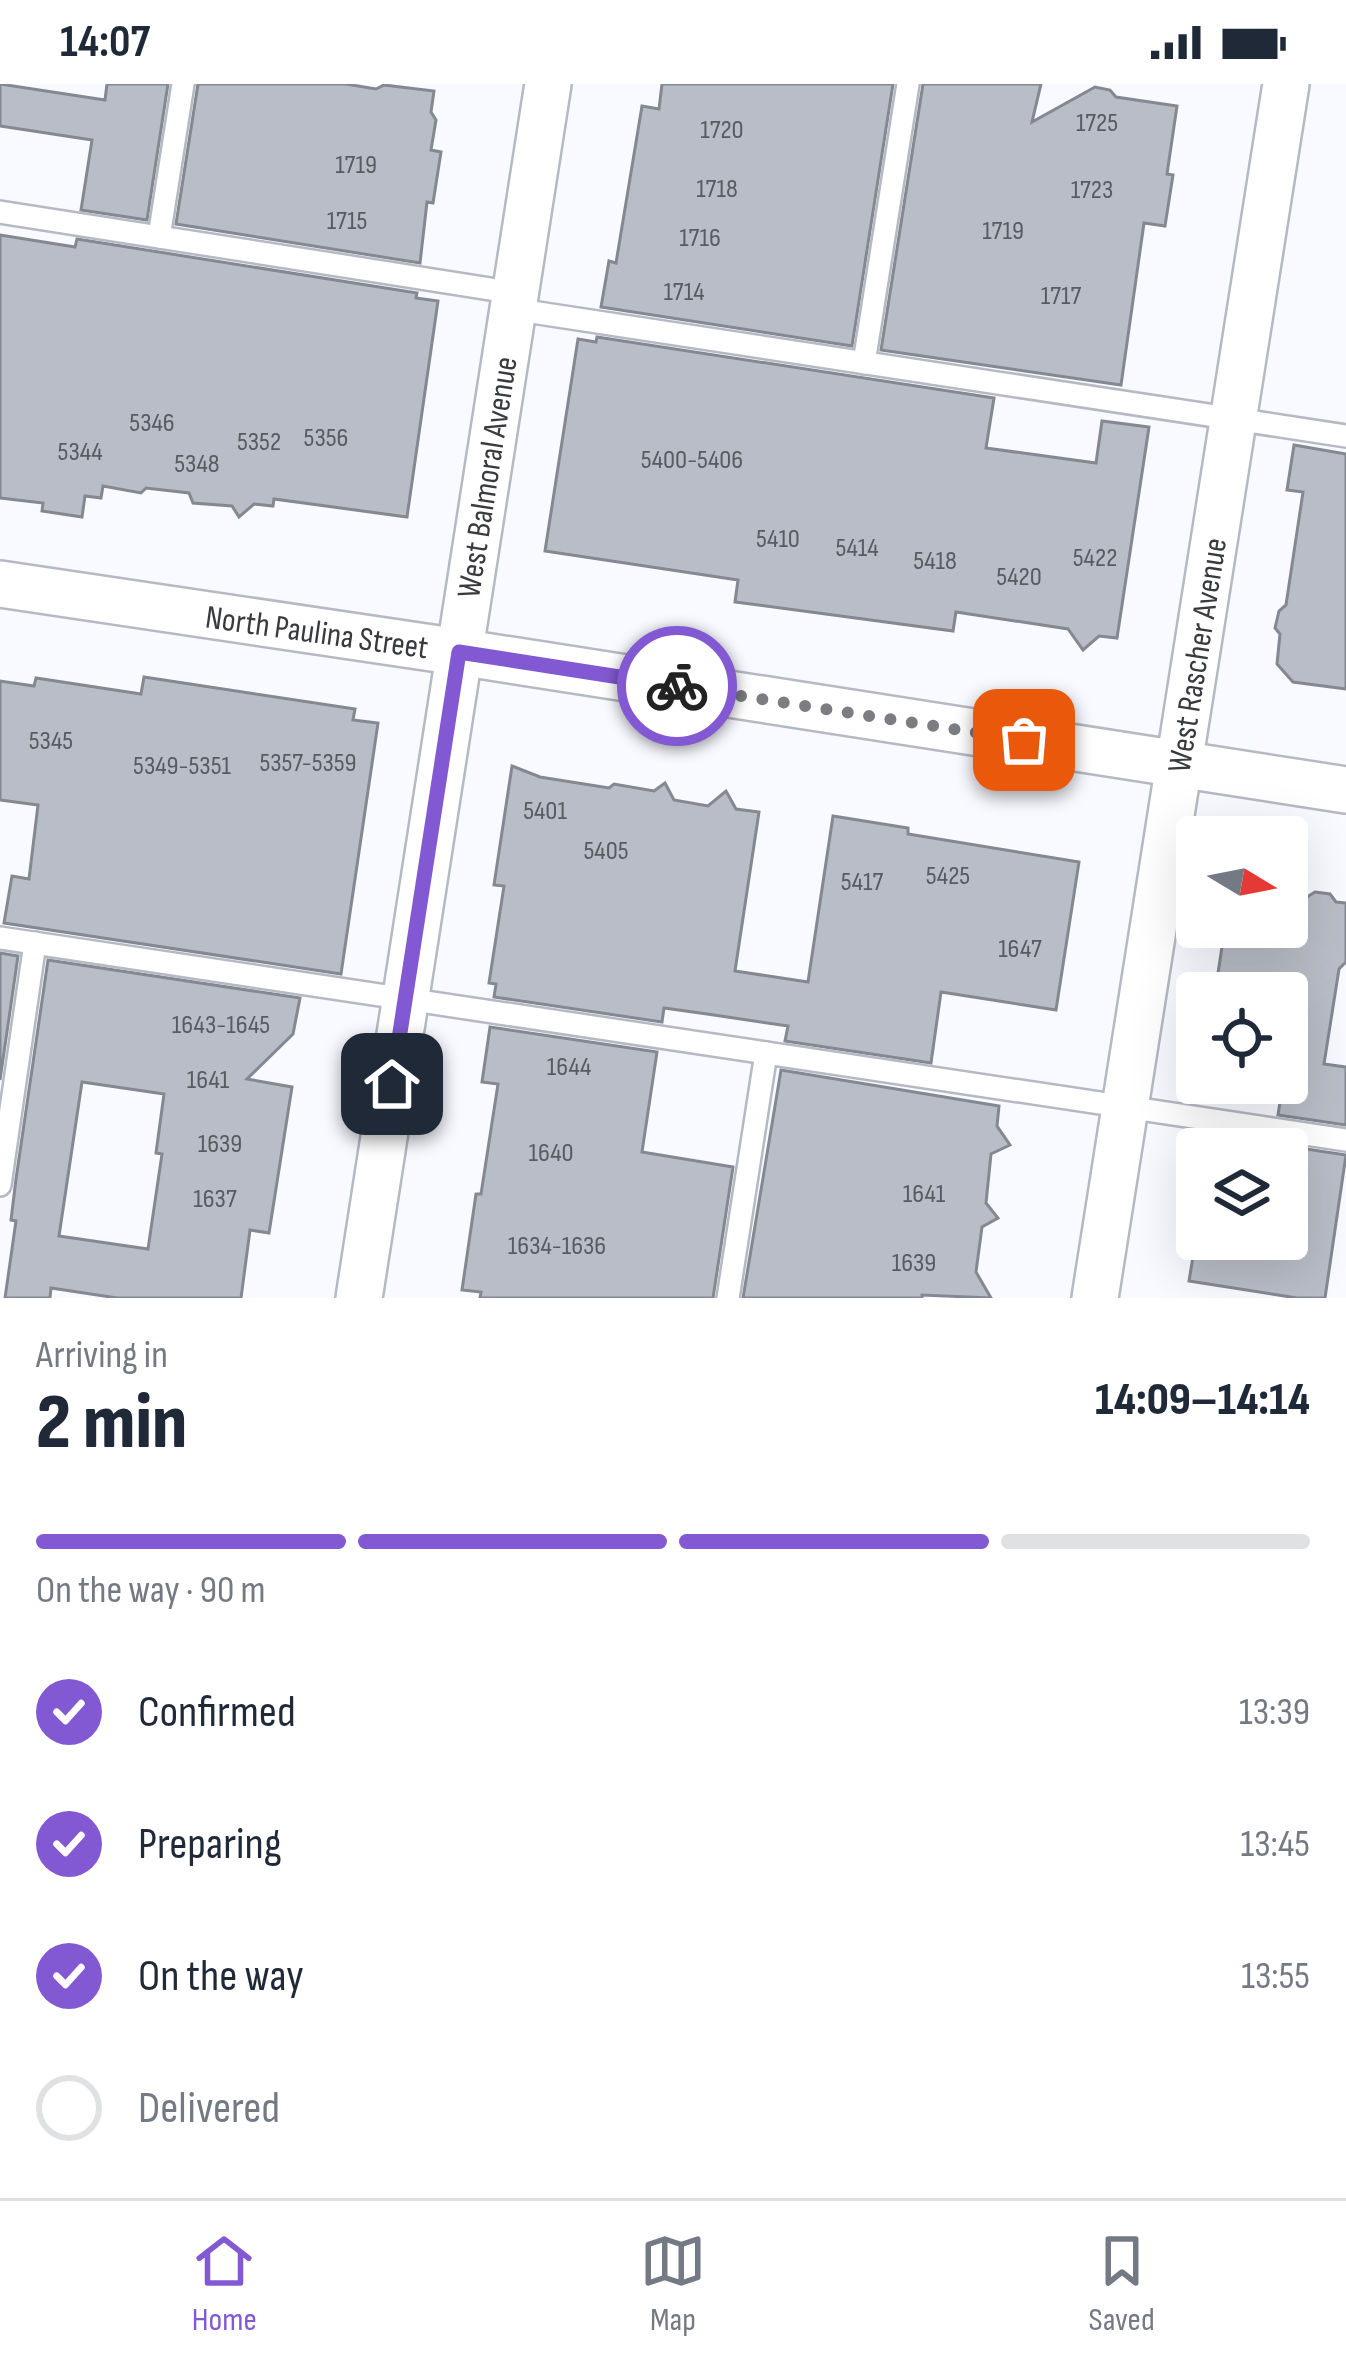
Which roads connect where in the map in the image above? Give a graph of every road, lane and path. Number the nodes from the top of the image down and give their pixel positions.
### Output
1 (183, 84) edge
2 (548, 84) edge
3 (908, 84) edge
4 (1286, 84) edge
5 (0, 212) edge
6 (159, 237) junction
7 (514, 301) junction
8 (864, 363) junction
9 (1233, 419) junction
10 (1346, 436) edge
11 (0, 584) edge
12 (459, 652) junction
13 (1178, 765) junction
14 (1346, 790) edge
15 (0, 938) edge
16 (35, 943) junction
17 (406, 999) junction
18 (766, 1053) junction
19 (1124, 1106) junction
20 (1346, 1140) edge
21 (0, 1185) edge
22 (359, 1298) edge
23 (728, 1298) edge
24 (1094, 1298) edge

1 - 6 lane
2 - 7 street, West Balmoral Avenue
3 - 8 lane
4 - 9 street, West Rascher Avenue
5 - 6 lane
6 - 7 lane
7 - 8 lane
7 - 12 street, West Balmoral Avenue
8 - 9 lane
9 - 10 lane
9 - 13 street, West Rascher Avenue
11 - 12 street, North Paulina Street
12 - 13 street, North Paulina Street
12 - 17 street, West Balmoral Avenue
13 - 14 street, North Paulina Street
13 - 19 street, West Rascher Avenue
15 - 16 lane
16 - 17 lane
16 - 21 lane
17 - 18 lane
17 - 22 street, West Balmoral Avenue
18 - 19 lane
18 - 23 lane
19 - 20 lane
19 - 24 street, West Rascher Avenue

